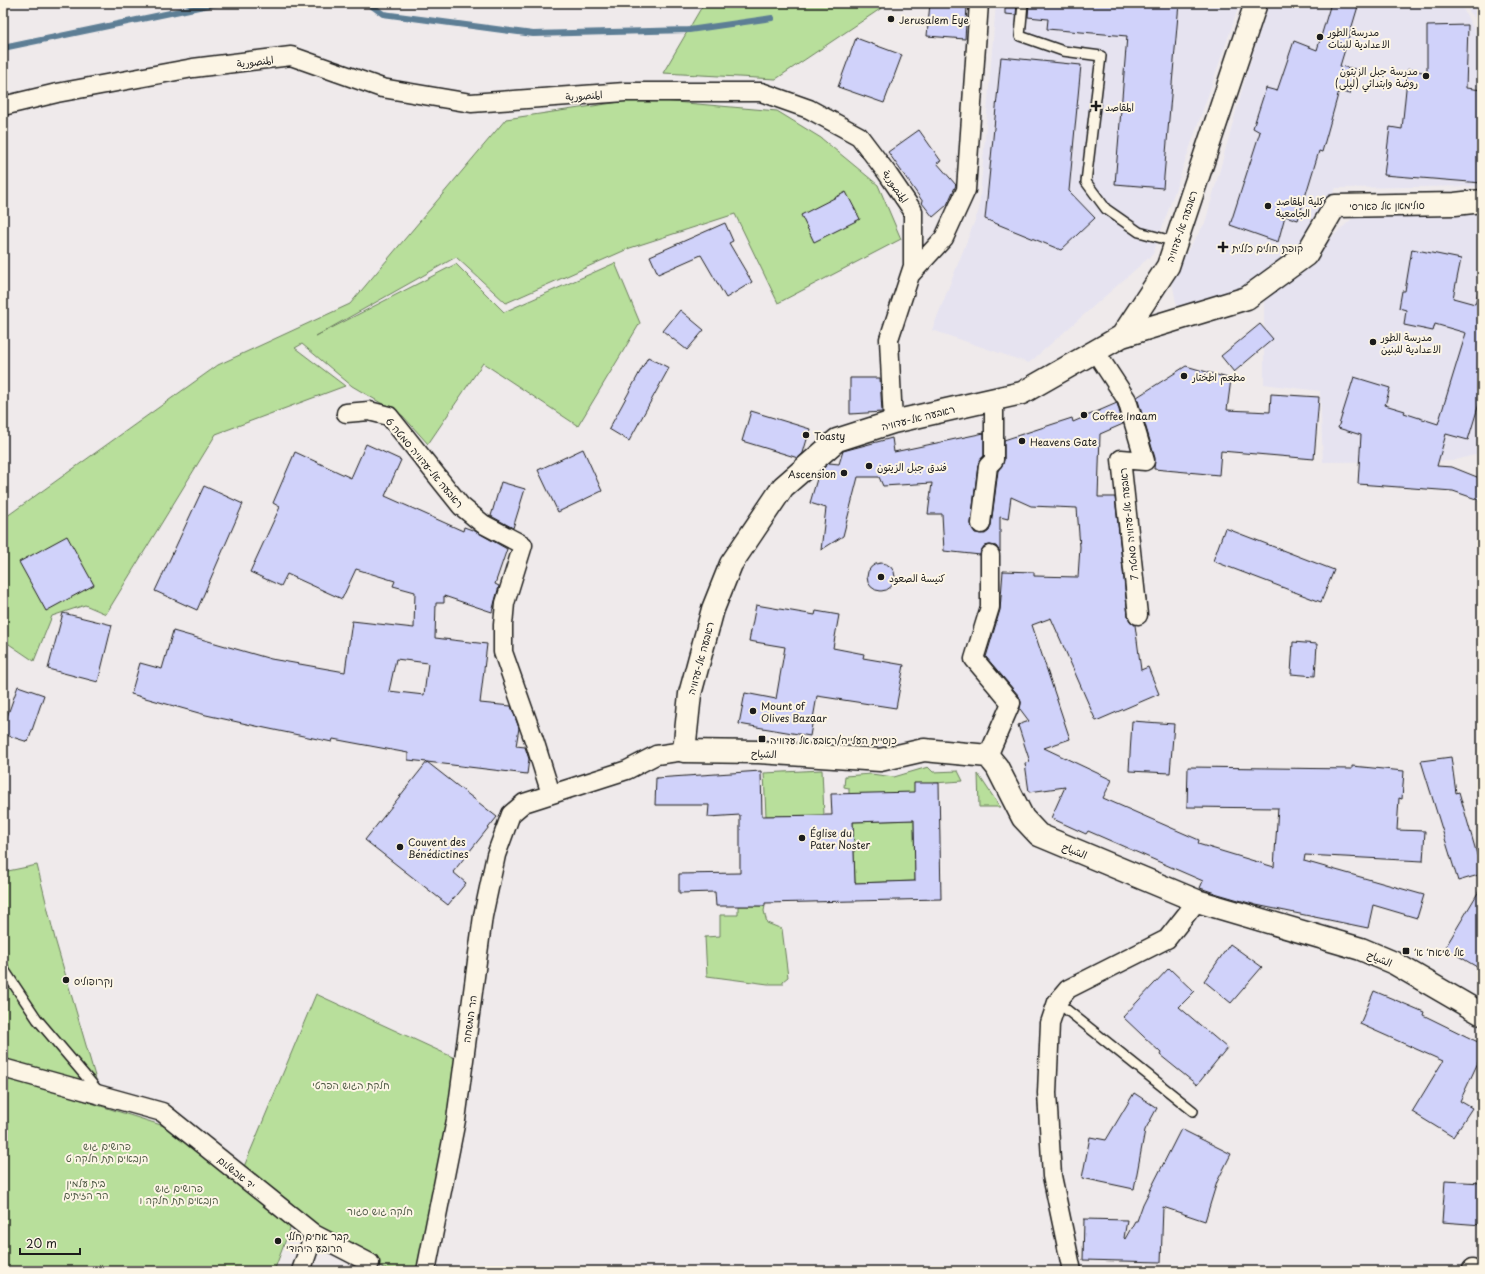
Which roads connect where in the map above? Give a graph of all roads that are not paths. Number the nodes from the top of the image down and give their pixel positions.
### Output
1 (979, 3) edge
2 (1023, 3) edge
3 (1256, 3) edge
4 (3, 106) edge
5 (1482, 200) edge
6 (1176, 242) junction
7 (911, 274) junction
8 (1122, 336) junction
9 (1095, 351) junction
10 (994, 399) junction
11 (346, 413) dead end
12 (893, 422) junction
13 (981, 524) dead end
14 (990, 555) dead end
15 (1138, 615) dead end
16 (684, 751) junction
17 (988, 756) junction
18 (550, 794) junction
19 (1197, 901) junction
20 (3, 968) edge
21 (1057, 1002) junction
22 (1482, 1014) edge
23 (3, 1068) edge
24 (100, 1093) junction
25 (1193, 1111) dead end
26 (314, 1234) junction
27 (370, 1263) dead end
28 (301, 1271) edge
29 (426, 1271) edge
30 (1072, 1271) edge

1 - 7 street
2 - 6 lane
3 - 6 street, ראבעה אל-עדוויה
4 - 7 street, المنصورية
5 - 8 street, סולימאן אל פארסי
6 - 8 street, ראבעה אל-עדוויה
7 - 12 street, المنصورية
8 - 9 street, ראבעה אל-עדוויה
9 - 10 street, ראבעה אל-עדוויה
9 - 15 street, ראבעה אל-עדוויה סמטה 7
10 - 12 street, ראבעה אל-עדוויה
10 - 13 street
11 - 18 street, ראבעה אל-עדוויה סמטה 6
12 - 16 street, ראבעה אל-עדוויה
14 - 17 street
16 - 17 street, الشياح
16 - 18 street
17 - 19 street, الشياح
18 - 29 street, הר המשחה
19 - 21 street
19 - 22 street, الشياح
20 - 24 lane
21 - 25 lane
21 - 30 street
23 - 24 street, יד אבשלום
24 - 26 street, יד אבשלום
26 - 27 street, יד אבשלום
26 - 28 street

